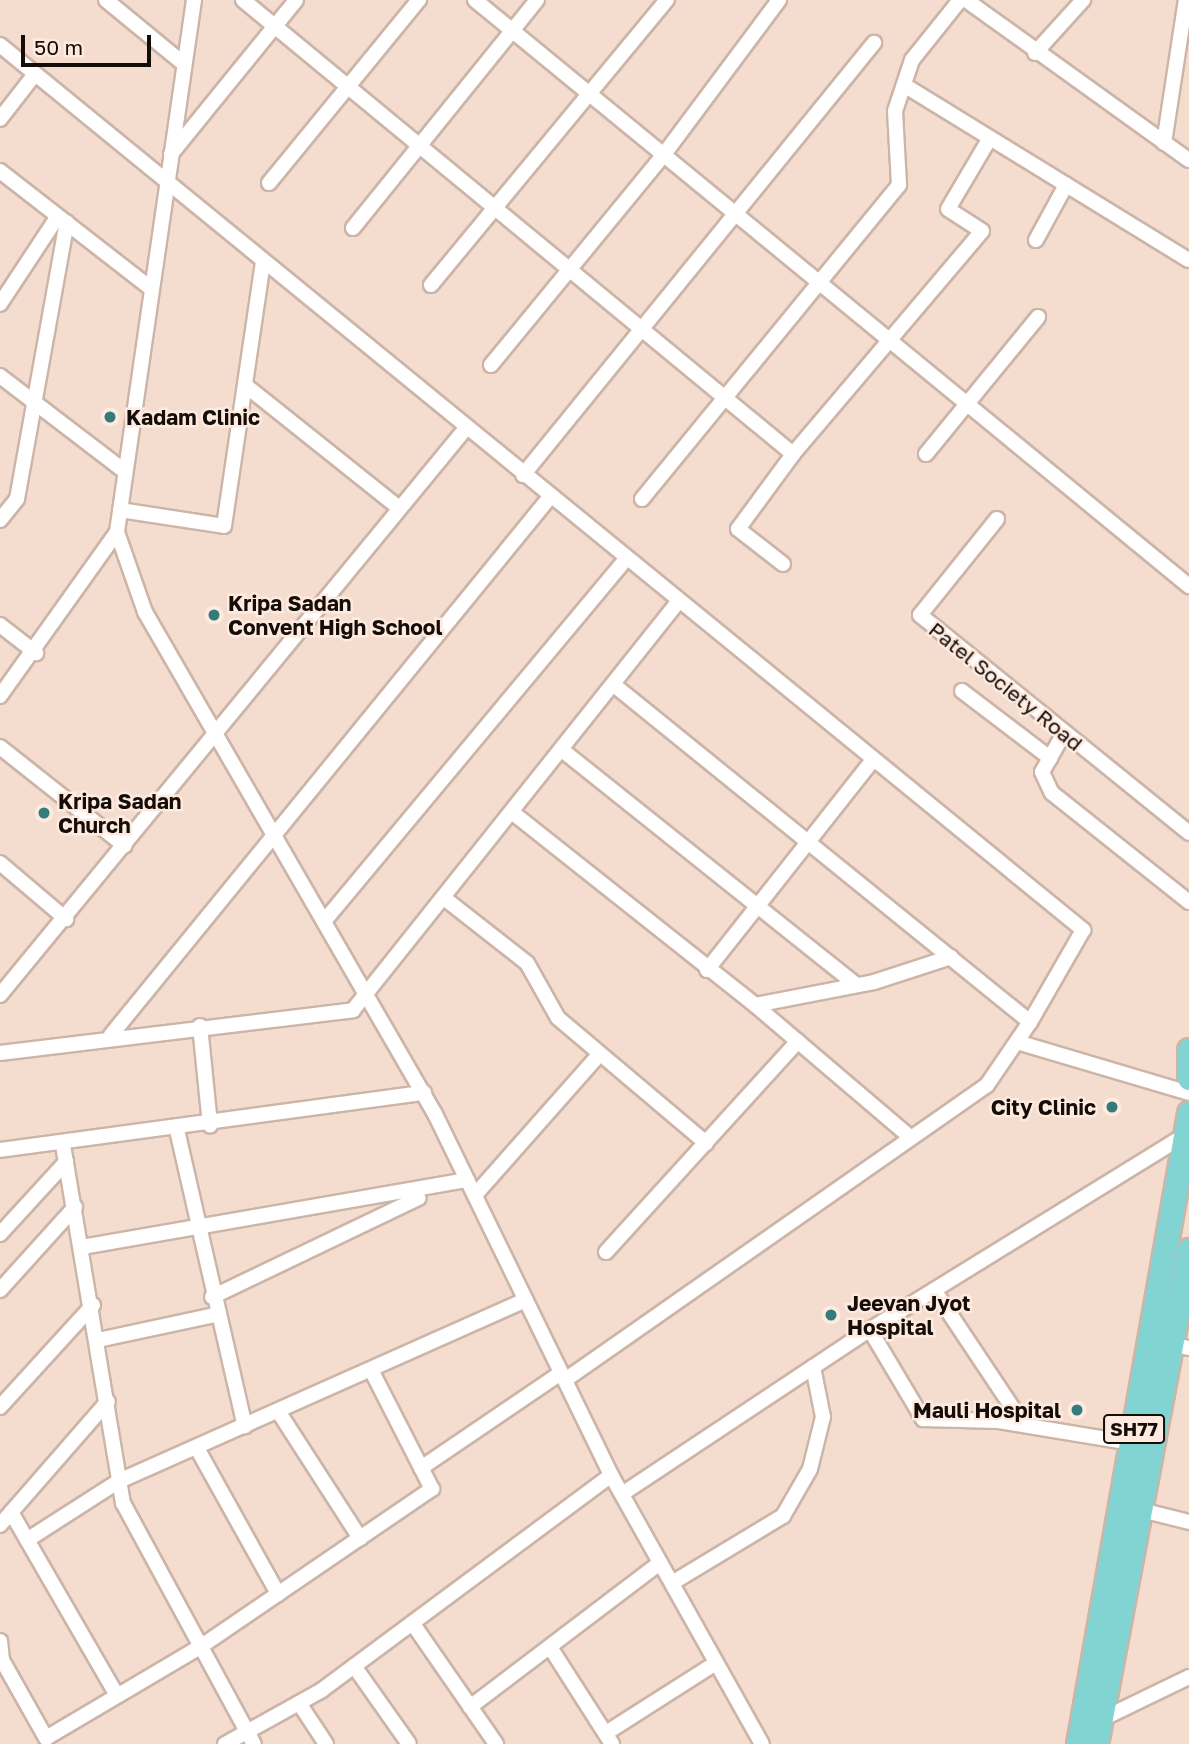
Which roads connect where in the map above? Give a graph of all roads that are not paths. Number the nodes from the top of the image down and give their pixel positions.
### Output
1 (106, 0) edge
2 (194, 0) edge
3 (243, 0) edge
4 (296, 0) edge
5 (419, 0) edge
6 (475, 0) edge
7 (537, 0) edge
8 (667, 0) edge
9 (779, 0) edge
10 (960, 0) edge
11 (966, 0) edge
12 (1083, 0) edge
13 (1186, 0) edge
14 (276, 25) junction
15 (512, 30) junction
16 (874, 43) dead end
17 (0, 45) edge
18 (1035, 53) junction
19 (184, 64) junction
20 (35, 74) junction
21 (904, 85) junction
22 (348, 86) junction
23 (592, 94) junction
24 (0, 119) edge
25 (990, 138) junction
26 (1164, 143) junction
27 (420, 146) junction
28 (664, 153) junction
29 (170, 155) junction
30 (1189, 160) edge
31 (0, 171) edge
32 (269, 183) dead end
33 (166, 184) junction
34 (1066, 185) junction
35 (494, 207) junction
36 (738, 215) junction
37 (62, 219) junction
38 (353, 228) dead end
39 (1035, 240) dead end
40 (1189, 260) edge
41 (262, 263) junction
42 (569, 269) junction
43 (818, 281) junction
44 (430, 285) dead end
45 (149, 287) junction
46 (0, 304) edge
47 (1038, 317) dead end
48 (641, 329) junction
49 (891, 342) junction
50 (491, 365) dead end
51 (0, 376) edge
52 (245, 386) junction
53 (31, 397) junction
54 (724, 397) junction
55 (966, 405) junction
56 (466, 428) junction
57 (793, 454) junction
58 (926, 454) dead end
59 (123, 470) junction
60 (523, 475) junction
61 (550, 497) junction
62 (642, 499) dead end
63 (5, 505) edge
64 (398, 507) junction
65 (120, 510) junction
66 (997, 519) dead end
67 (0, 520) edge
68 (117, 532) junction
69 (626, 559) junction
70 (783, 564) dead end
71 (1189, 586) edge
72 (678, 602) junction
73 (0, 625) edge
74 (36, 653) junction
75 (614, 685) junction
76 (962, 691) dead end
77 (0, 696) edge
78 (215, 731) junction
79 (1064, 733) junction
80 (0, 747) edge
81 (562, 750) junction
82 (1050, 758) junction
83 (873, 760) junction
84 (513, 813) junction
85 (274, 831) junction
86 (1189, 833) edge
87 (808, 842) junction
88 (125, 846) junction
89 (0, 863) edge
90 (444, 898) junction
91 (1189, 902) edge
92 (755, 903) junction
93 (66, 919) junction
94 (326, 919) junction
95 (951, 957) junction
96 (707, 970) junction
97 (856, 985) junction
98 (367, 992) junction
99 (0, 995) edge
100 (755, 1005) junction
101 (1030, 1022) junction
102 (200, 1026) junction
103 (111, 1035) junction
104 (799, 1041) junction
105 (1017, 1042) junction
106 (1189, 1050) edge
107 (0, 1053) edge
108 (599, 1055) junction
109 (1189, 1078) edge
110 (424, 1093) junction
111 (1189, 1093) edge
112 (1187, 1124) edge
113 (211, 1125) junction
114 (177, 1130) junction
115 (910, 1137) junction
116 (706, 1143) junction
117 (64, 1145) junction
118 (0, 1150) edge
119 (66, 1162) junction
120 (467, 1180) junction
121 (435, 1191) junction
122 (475, 1195) junction
123 (75, 1207) junction
124 (199, 1228) junction
125 (0, 1234) edge
126 (82, 1247) junction
127 (1189, 1251) edge
128 (606, 1252) dead end
129 (0, 1290) edge
130 (934, 1290) junction
131 (212, 1297) junction
132 (526, 1300) junction
133 (93, 1305) junction
134 (215, 1315) junction
135 (870, 1329) junction
136 (99, 1340) junction
137 (1180, 1346) edge
138 (813, 1367) junction
139 (372, 1372) junction
140 (563, 1377) junction
141 (108, 1401) junction
142 (0, 1407) edge
143 (280, 1414) junction
144 (1024, 1425) junction
145 (245, 1426) junction
146 (1131, 1443) junction
147 (198, 1450) junction
148 (421, 1468) junction
149 (611, 1475) junction
150 (119, 1481) junction
151 (622, 1494) junction
152 (1137, 1509) junction
153 (11, 1512) junction
154 (1189, 1522) edge
155 (0, 1525) edge
156 (360, 1538) junction
157 (27, 1540) junction
158 (660, 1563) junction
159 (672, 1583) junction
160 (278, 1594) junction
161 (413, 1624) junction
162 (0, 1641) edge
163 (200, 1647) junction
164 (550, 1647) junction
165 (716, 1663) junction
166 (354, 1666) junction
167 (1189, 1677) edge
168 (116, 1694) junction
169 (299, 1703) junction
170 (470, 1707) junction
171 (250, 1738) edge
172 (1095, 1738) edge
173 (609, 1739) edge
174 (41, 1741) edge
175 (225, 1744) edge
176 (326, 1744) edge
177 (409, 1744) edge
178 (496, 1744) edge
179 (762, 1744) edge

1 - 19 street
2 - 19 street
3 - 14 street
4 - 14 street
5 - 22 street
6 - 15 street
7 - 15 street
8 - 23 street
9 - 28 street
10 - 21 street
11 - 18 street
12 - 18 street
13 - 26 street
14 - 22 street
14 - 29 street
15 - 23 street
15 - 27 street
16 - 36 street
17 - 20 street
18 - 26 street
19 - 29 street
20 - 24 street
20 - 33 street
21 - 25 street
21 - 43 street
22 - 27 street
22 - 32 street
23 - 28 street
23 - 35 street
25 - 34 street
25 - 49 street
26 - 30 street
27 - 35 street
27 - 38 street
28 - 36 street
28 - 42 street
29 - 33 street
31 - 37 street
33 - 41 street
33 - 45 street
34 - 39 street
34 - 40 street
35 - 42 street
35 - 44 street
36 - 43 street
36 - 48 street
37 - 45 street
37 - 46 street
37 - 53 street
41 - 52 street
41 - 56 street
42 - 48 street
42 - 50 street
43 - 49 street
43 - 54 street
45 - 59 street
47 - 55 street
48 - 54 street
48 - 60 street
49 - 55 street
49 - 57 street
51 - 53 street
52 - 64 street
52 - 65 street
53 - 59 street
53 - 63 street
54 - 57 street
54 - 62 street
55 - 58 street
55 - 71 street
56 - 60 street
56 - 64 street
57 - 70 street
59 - 65 street
60 - 61 street
61 - 69 street
61 - 85 street
63 - 67 street
64 - 78 street
65 - 68 street
66 - 79 street, Patel Society Road
68 - 74 street
68 - 78 street
69 - 72 street
69 - 94 street
72 - 75 street
72 - 83 street
73 - 74 street
74 - 77 street
75 - 81 street
75 - 87 street
76 - 82 street
78 - 85 street
78 - 88 street
79 - 82 street
79 - 86 street, Patel Society Road
80 - 88 street
81 - 84 street
81 - 92 street
82 - 91 street
83 - 87 street
83 - 101 street
84 - 90 street
84 - 96 street
85 - 94 street
85 - 103 street
87 - 92 street
87 - 95 street
88 - 93 street
89 - 93 street
90 - 98 street
90 - 108 street
92 - 96 street
92 - 97 street
93 - 99 street
94 - 98 street
95 - 97 street
95 - 101 street
96 - 100 street
97 - 100 street
98 - 102 street
98 - 110 street
100 - 104 street
101 - 105 street
102 - 103 street
102 - 113 street
103 - 107 street
104 - 115 street
104 - 116 street
105 - 111 street
105 - 115 street
106 - 109 main road
108 - 116 street
108 - 122 street
110 - 113 street
110 - 120 street
112 - 130 street
112 - 146 main road, SH77
113 - 114 street
114 - 117 street
114 - 124 street
115 - 140 street
116 - 128 street
117 - 118 street
117 - 119 street
119 - 123 street
119 - 125 street
120 - 121 street
120 - 122 street
121 - 124 street
121 - 131 street
122 - 132 street
123 - 126 street
123 - 129 street
124 - 126 street
124 - 131 street
126 - 133 street
127 - 137 main road, SH77
130 - 135 street
130 - 144 street
131 - 134 street
132 - 139 street
132 - 140 street
133 - 136 street
133 - 142 street
134 - 136 street
134 - 145 street
135 - 138 street
135 - 144 street
136 - 141 street
137 - 152 main road, SH77
138 - 151 street
138 - 159 street
139 - 143 street
139 - 148 street
140 - 148 street
140 - 149 street
141 - 150 street
141 - 153 street
143 - 145 street
143 - 156 street
144 - 146 street
145 - 147 street
146 - 172 main road, SH77
147 - 150 street
147 - 160 street
148 - 156 street
149 - 151 street
149 - 161 street
150 - 157 street
150 - 163 street
151 - 158 street
152 - 154 street
152 - 172 main road, SH77
153 - 155 street
153 - 157 street
156 - 160 street
157 - 168 street
158 - 159 street
158 - 164 street
159 - 165 street
160 - 163 street
161 - 166 street
161 - 170 street
162 - 174 street
163 - 168 street
163 - 171 street
164 - 170 street
164 - 173 street
165 - 173 street
165 - 179 street
166 - 169 street
166 - 177 street
167 - 172 street
168 - 174 street
169 - 171 street
169 - 176 street
170 - 178 street
171 - 175 street

